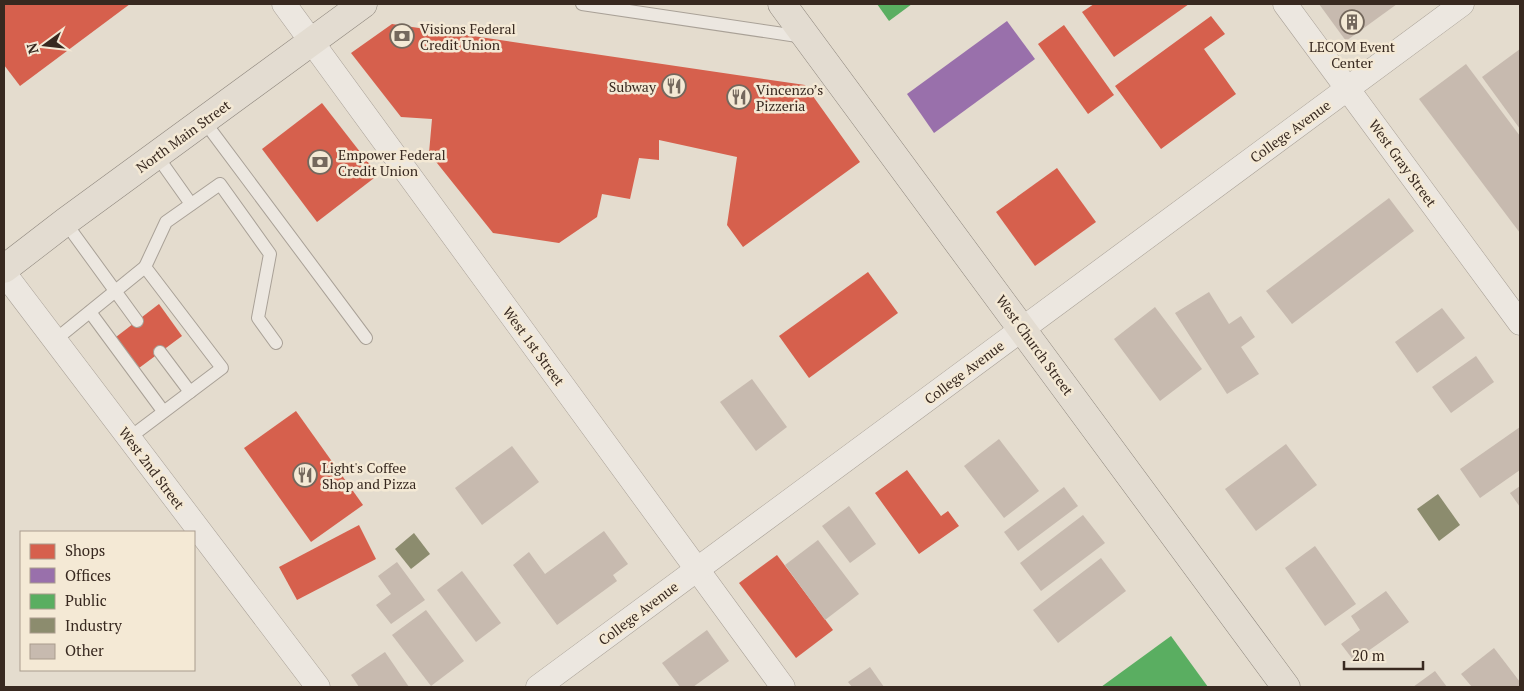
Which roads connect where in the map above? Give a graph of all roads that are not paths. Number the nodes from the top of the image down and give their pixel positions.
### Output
1 (284, 4) edge
2 (363, 4) edge
3 (582, 4) edge
4 (782, 4) edge
5 (1285, 4) edge
6 (1462, 4) edge
7 (807, 37) junction
8 (312, 42) junction
9 (1348, 89) junction
10 (204, 121) junction
11 (158, 156) junction
12 (191, 204) junction
13 (65, 222) junction
14 (145, 267) junction
15 (4, 270) edge
16 (4, 273) edge
17 (115, 291) junction
18 (90, 312) junction
19 (137, 321) dead end
20 (1520, 323) edge
21 (1023, 328) junction
22 (366, 338) dead end
23 (55, 340) junction
24 (276, 343) dead end
25 (160, 352) dead end
26 (190, 392) junction
27 (163, 411) junction
28 (129, 438) junction
29 (697, 570) junction
30 (318, 687) edge
31 (538, 687) edge
32 (784, 687) edge
33 (1286, 687) edge

1 - 8 street, West 1st Street
2 - 8 main road, North Main Street
3 - 7 lane
4 - 7 main road, West Church Street
5 - 9 street, West Gray Street
6 - 9 street, College Avenue
7 - 21 main road, West Church Street
8 - 10 main road, North Main Street
8 - 29 street, West 1st Street
9 - 20 street, West Gray Street
9 - 21 street, College Avenue
10 - 11 main road, North Main Street
10 - 22 lane
11 - 12 lane
11 - 13 main road, North Main Street
12 - 14 lane
12 - 24 lane
13 - 15 main road, North Main Street
13 - 17 lane
14 - 17 lane
14 - 26 lane
16 - 23 street, West 2nd Street
17 - 18 lane
17 - 19 lane
18 - 23 lane
18 - 27 lane
21 - 29 street, College Avenue
21 - 33 main road, West Church Street
23 - 28 street, West 2nd Street
25 - 26 lane
26 - 27 lane
27 - 28 lane
28 - 30 street, West 2nd Street
29 - 31 street, College Avenue
29 - 32 street, West 1st Street

